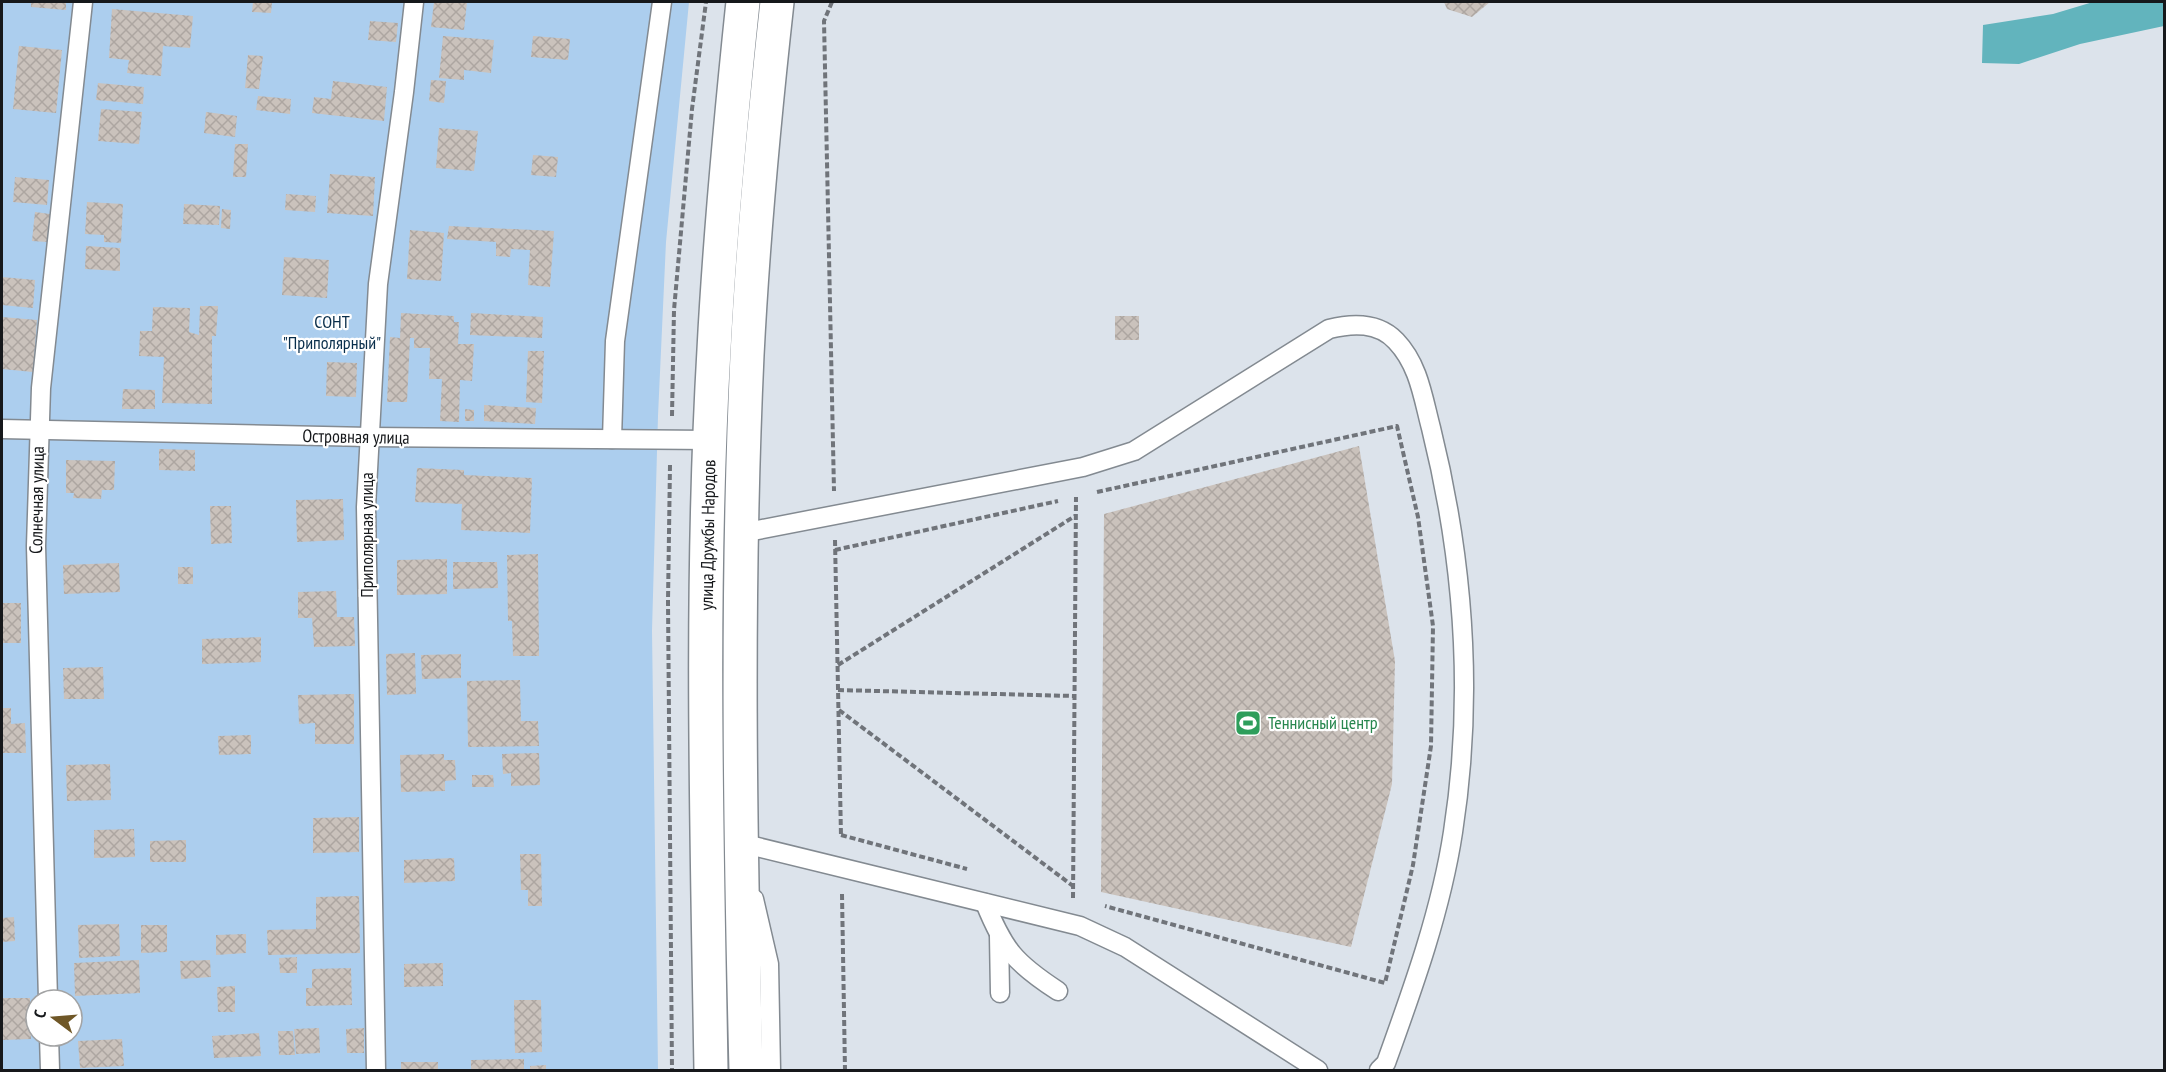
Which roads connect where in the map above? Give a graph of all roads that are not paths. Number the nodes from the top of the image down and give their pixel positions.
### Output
1 (83, 2) edge
2 (414, 2) edge
3 (662, 2) edge
4 (743, 2) edge
5 (777, 2) edge
6 (2, 429) edge
7 (39, 431) junction
8 (369, 437) junction
9 (612, 439) junction
10 (710, 440) junction
11 (742, 533) junction
12 (741, 843) junction
13 (985, 903) junction
14 (999, 936) junction
15 (48, 988) edge
16 (1058, 991) dead end
17 (1000, 993) dead end
18 (49, 1048) edge
19 (50, 1071) edge
20 (376, 1071) edge
21 (711, 1071) edge
22 (746, 1071) edge
23 (771, 1071) edge
24 (1318, 1071) edge
25 (1379, 1071) edge

1 - 7 lane, Солнечная улица
2 - 8 lane, Приполярная улица
3 - 9 lane
4 - 10 main road, улица Дружбы Народов
5 - 11 main road, улица Дружбы Народов
6 - 7 lane, Островная улица
7 - 8 lane, Островная улица
7 - 15 lane, Солнечная улица
8 - 9 lane, Островная улица
8 - 20 lane, Приполярная улица
9 - 10 lane, Островная улица
10 - 21 main road, улица Дружбы Народов
11 - 12 main road, улица Дружбы Народов
11 - 25 lane
12 - 13 lane
12 - 22 main road, улица Дружбы Народов
12 - 23 lane
13 - 14 lane
13 - 24 lane
14 - 16 lane
14 - 17 lane
18 - 19 lane

